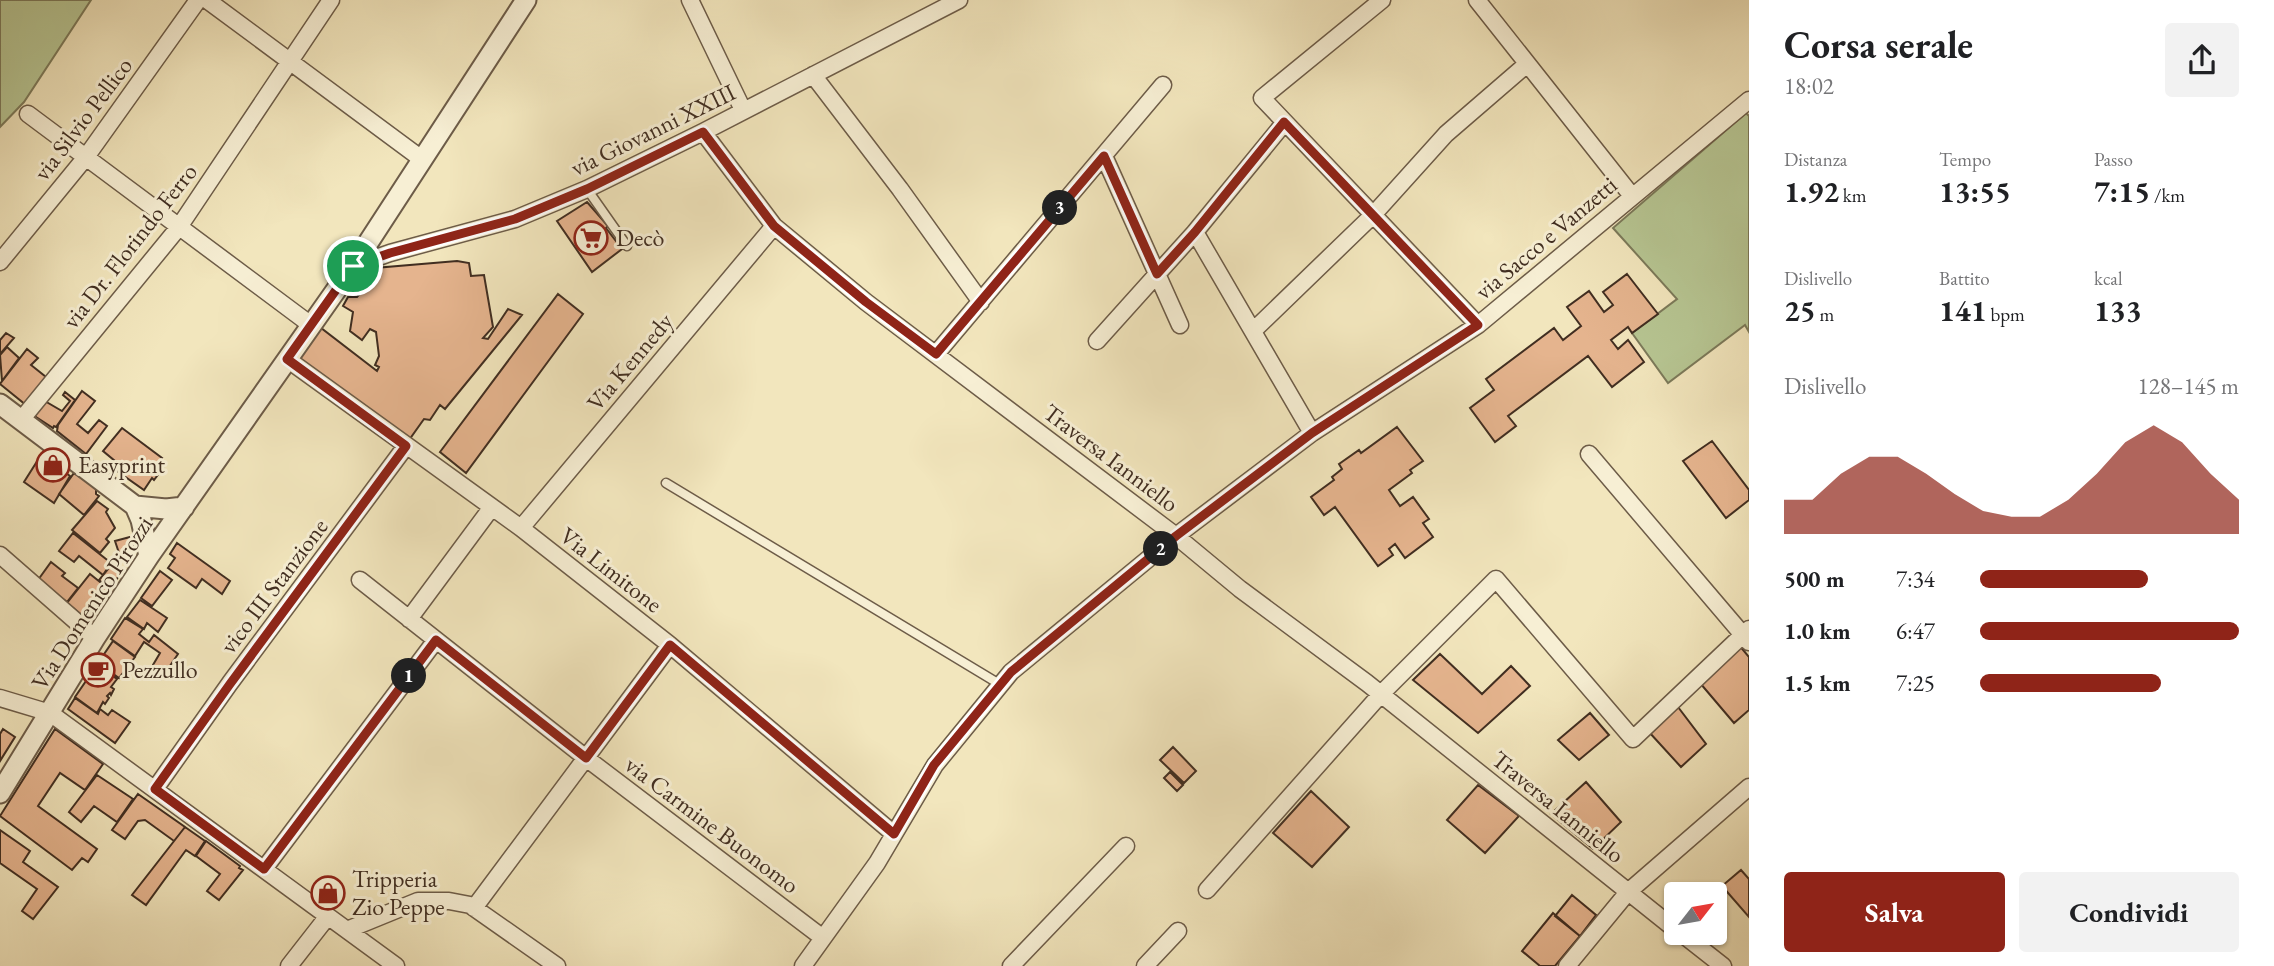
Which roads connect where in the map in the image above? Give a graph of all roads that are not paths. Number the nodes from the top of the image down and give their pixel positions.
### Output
1 (198, 0) edge
2 (207, 0) edge
3 (331, 0) edge
4 (526, 0) edge
5 (690, 0) edge
6 (959, 0) edge
7 (1382, 0) edge
8 (1477, 0) edge
9 (938, 5) edge
10 (290, 60) junction
11 (1527, 64) junction
12 (813, 75) junction
13 (1163, 85) dead end
14 (1749, 100) edge
15 (743, 110) junction
16 (27, 114) dead end
17 (1284, 122) junction
18 (703, 132) junction
19 (1104, 156) junction
20 (86, 157) junction
21 (423, 160) junction
22 (587, 189) junction
23 (1632, 196) junction
24 (1373, 215) junction
25 (774, 226) junction
26 (180, 227) junction
27 (1195, 232) junction
28 (627, 246) dead end
29 (0, 262) edge
30 (353, 266) junction
31 (1157, 274) junction
32 (981, 302) junction
33 (311, 325) junction
34 (1180, 325) dead end
35 (1478, 325) junction
36 (1253, 331) junction
37 (1097, 341) dead end
38 (936, 354) junction
39 (287, 359) junction
40 (0, 404) edge
41 (21, 420) junction
42 (1312, 433) junction
43 (406, 446) junction
44 (1589, 454) dead end
45 (666, 483) dead end
46 (492, 507) junction
47 (138, 513) junction
48 (175, 519) junction
49 (520, 528) junction
50 (1176, 536) junction
51 (0, 555) edge
52 (149, 555) junction
53 (360, 580) dead end
54 (409, 619) junction
55 (1747, 635) edge
56 (95, 638) junction
57 (436, 640) junction
58 (670, 645) junction
59 (1001, 685) junction
60 (1381, 694) junction
61 (0, 698) edge
62 (50, 713) junction
63 (586, 758) junction
64 (1749, 787) edge
65 (155, 789) junction
66 (0, 793) edge
67 (894, 834) junction
68 (1126, 846) dead end
69 (264, 869) junction
70 (1208, 890) dead end
71 (1628, 892) junction
72 (474, 908) junction
73 (328, 916) junction
74 (1664, 920) edge
75 (347, 930) junction
76 (1178, 931) dead end
77 (823, 939) junction
78 (1696, 945) edge
79 (289, 966) edge
80 (397, 966) edge
81 (557, 966) edge
82 (803, 966) edge
83 (1011, 966) edge
84 (1145, 966) edge
85 (1567, 966) edge
86 (1723, 966) edge

1 - 20 street, via Silvio Pellico
2 - 10 street
3 - 10 street, via Dr. Florindo Ferro
4 - 21 street, Via Domenico Pirozzi
5 - 15 street
6 - 9 street, via Giovanni XXIII
7 - 17 street
8 - 11 street
9 - 12 street, via Giovanni XXIII
10 - 21 street
10 - 26 street, via Dr. Florindo Ferro
11 - 23 street
11 - 24 street
12 - 15 street, via Giovanni XXIII
12 - 32 street
13 - 19 street
14 - 23 street, via Sacco e Vanzetti
15 - 18 street, via Giovanni XXIII
16 - 20 street
17 - 24 street
17 - 27 street
18 - 22 street, via Giovanni XXIII
18 - 25 street, Traversa Ianniello
19 - 31 street
19 - 32 street
20 - 26 street
20 - 29 street, via Silvio Pellico
21 - 30 street, Via Domenico Pirozzi
22 - 28 lane
22 - 30 street, via Giovanni XXIII
23 - 35 street, via Sacco e Vanzetti
24 - 35 street
24 - 36 street
25 - 38 street, Traversa Ianniello
25 - 49 street, Via Kennedy
26 - 33 street
26 - 41 street, via Dr. Florindo Ferro
27 - 31 street
27 - 36 street
30 - 33 street, Via Domenico Pirozzi
31 - 34 street
31 - 37 street
32 - 38 street
33 - 39 street, Via Domenico Pirozzi
35 - 42 street, via Sacco e Vanzetti
36 - 42 street
38 - 50 street, Traversa Ianniello
39 - 43 street, Via Limitone
39 - 48 street, Via Domenico Pirozzi
40 - 41 street
41 - 47 street
42 - 50 street, via Sacco e Vanzetti
43 - 46 street, Via Limitone
43 - 65 street, vico III Stanzione
44 - 55 street
45 - 59 lane
46 - 49 street, Via Limitone
46 - 54 street
47 - 48 street
47 - 48 street
47 - 52 street
48 - 52 street, Via Domenico Pirozzi
49 - 58 street, Via Limitone
50 - 59 street, via Sacco e Vanzetti
50 - 60 street, Traversa Ianniello
51 - 56 street
52 - 56 street, Via Domenico Pirozzi
53 - 54 street, via Carmine Buonomo
54 - 57 street, via Carmine Buonomo
55 - 60 street
56 - 62 street, Via Domenico Pirozzi
57 - 63 street, via Carmine Buonomo
57 - 69 street
58 - 63 street
58 - 67 street, Via Limitone
59 - 67 street, via Sacco e Vanzetti
60 - 70 street
60 - 71 street, Traversa Ianniello
61 - 62 street
62 - 65 street
62 - 66 street, Via Domenico Pirozzi
63 - 72 street
63 - 77 street, via Carmine Buonomo
64 - 71 street
65 - 69 street
67 - 77 street, via Sacco e Vanzetti
68 - 83 street
69 - 73 street
71 - 74 street, Traversa Ianniello
71 - 85 street
72 - 75 street
72 - 81 street
73 - 75 street
73 - 79 street
75 - 80 street
76 - 84 street
77 - 82 street, via Sacco e Vanzetti
78 - 86 street

